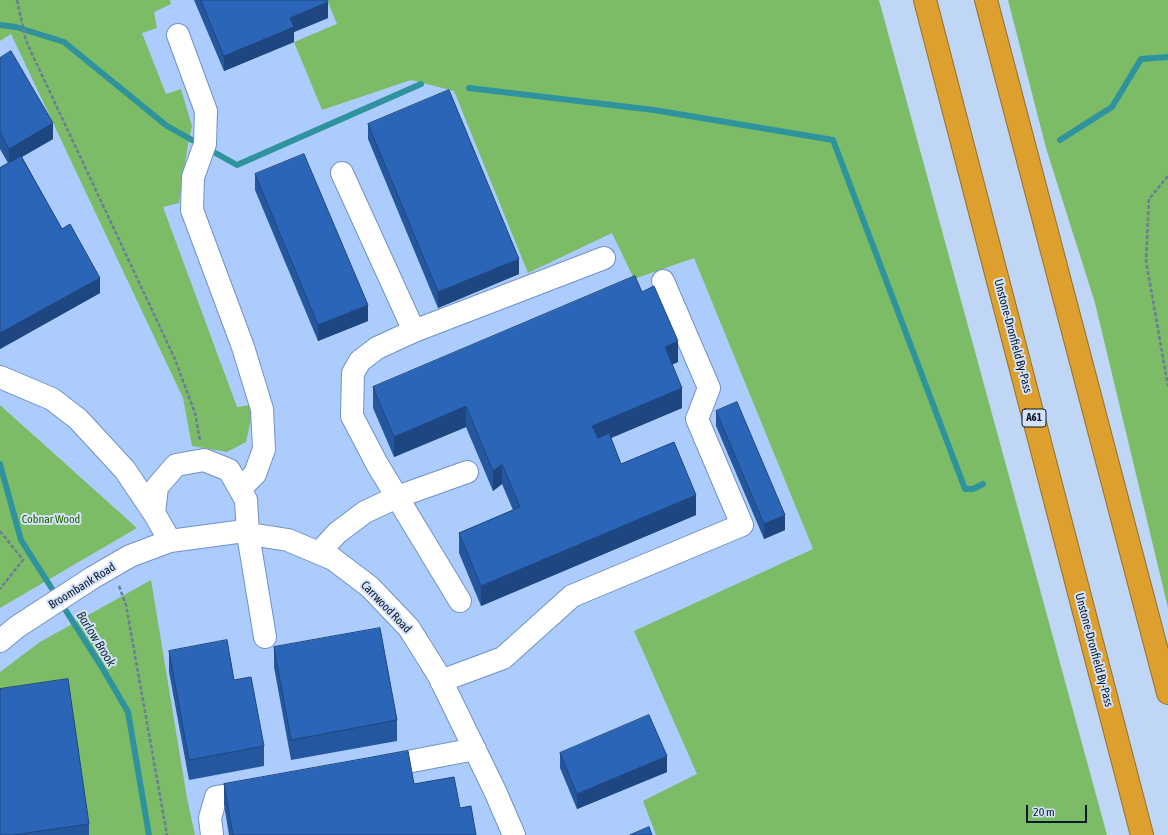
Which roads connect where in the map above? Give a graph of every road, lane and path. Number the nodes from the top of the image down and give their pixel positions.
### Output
1 (17, 0) edge
2 (925, 0) edge
3 (986, 0) edge
4 (178, 35) dead end
5 (342, 173) dead end
6 (1168, 176) edge
7 (604, 258) dead end
8 (663, 281) dead end
9 (414, 331) junction
10 (0, 377) edge
11 (1168, 386) edge
12 (204, 460) junction
13 (467, 472) dead end
14 (240, 489) junction
15 (397, 497) junction
16 (154, 513) junction
17 (0, 531) edge
18 (248, 534) junction
19 (170, 541) junction
20 (319, 553) junction
21 (0, 589) edge
22 (460, 601) dead end
23 (126, 605) dead end
24 (265, 637) dead end
25 (0, 641) edge
26 (441, 682) junction
27 (1168, 693) edge
28 (474, 749) junction
29 (366, 770) edge
30 (272, 787) edge
31 (167, 835) edge
32 (212, 835) edge
33 (514, 835) edge
34 (1142, 835) edge

1 - 12 path
2 - 34 highway, Unstone-Dronfield By-Pass / A61
3 - 27 highway
4 - 14 street
5 - 9 street
6 - 11 path
7 - 9 street
8 - 26 street
9 - 15 street
10 - 16 street
12 - 14 street
12 - 16 street
13 - 15 street
14 - 18 street
15 - 20 street
15 - 22 street
16 - 19 street
17 - 21 path
18 - 19 street, Carrwood Road
18 - 20 street, Carrwood Road
18 - 24 street
19 - 25 street, Broombank Road
20 - 26 street, Carrwood Road
23 - 31 path
26 - 28 street, Carrwood Road
28 - 29 street
28 - 33 street, Carrwood Road
30 - 32 street

